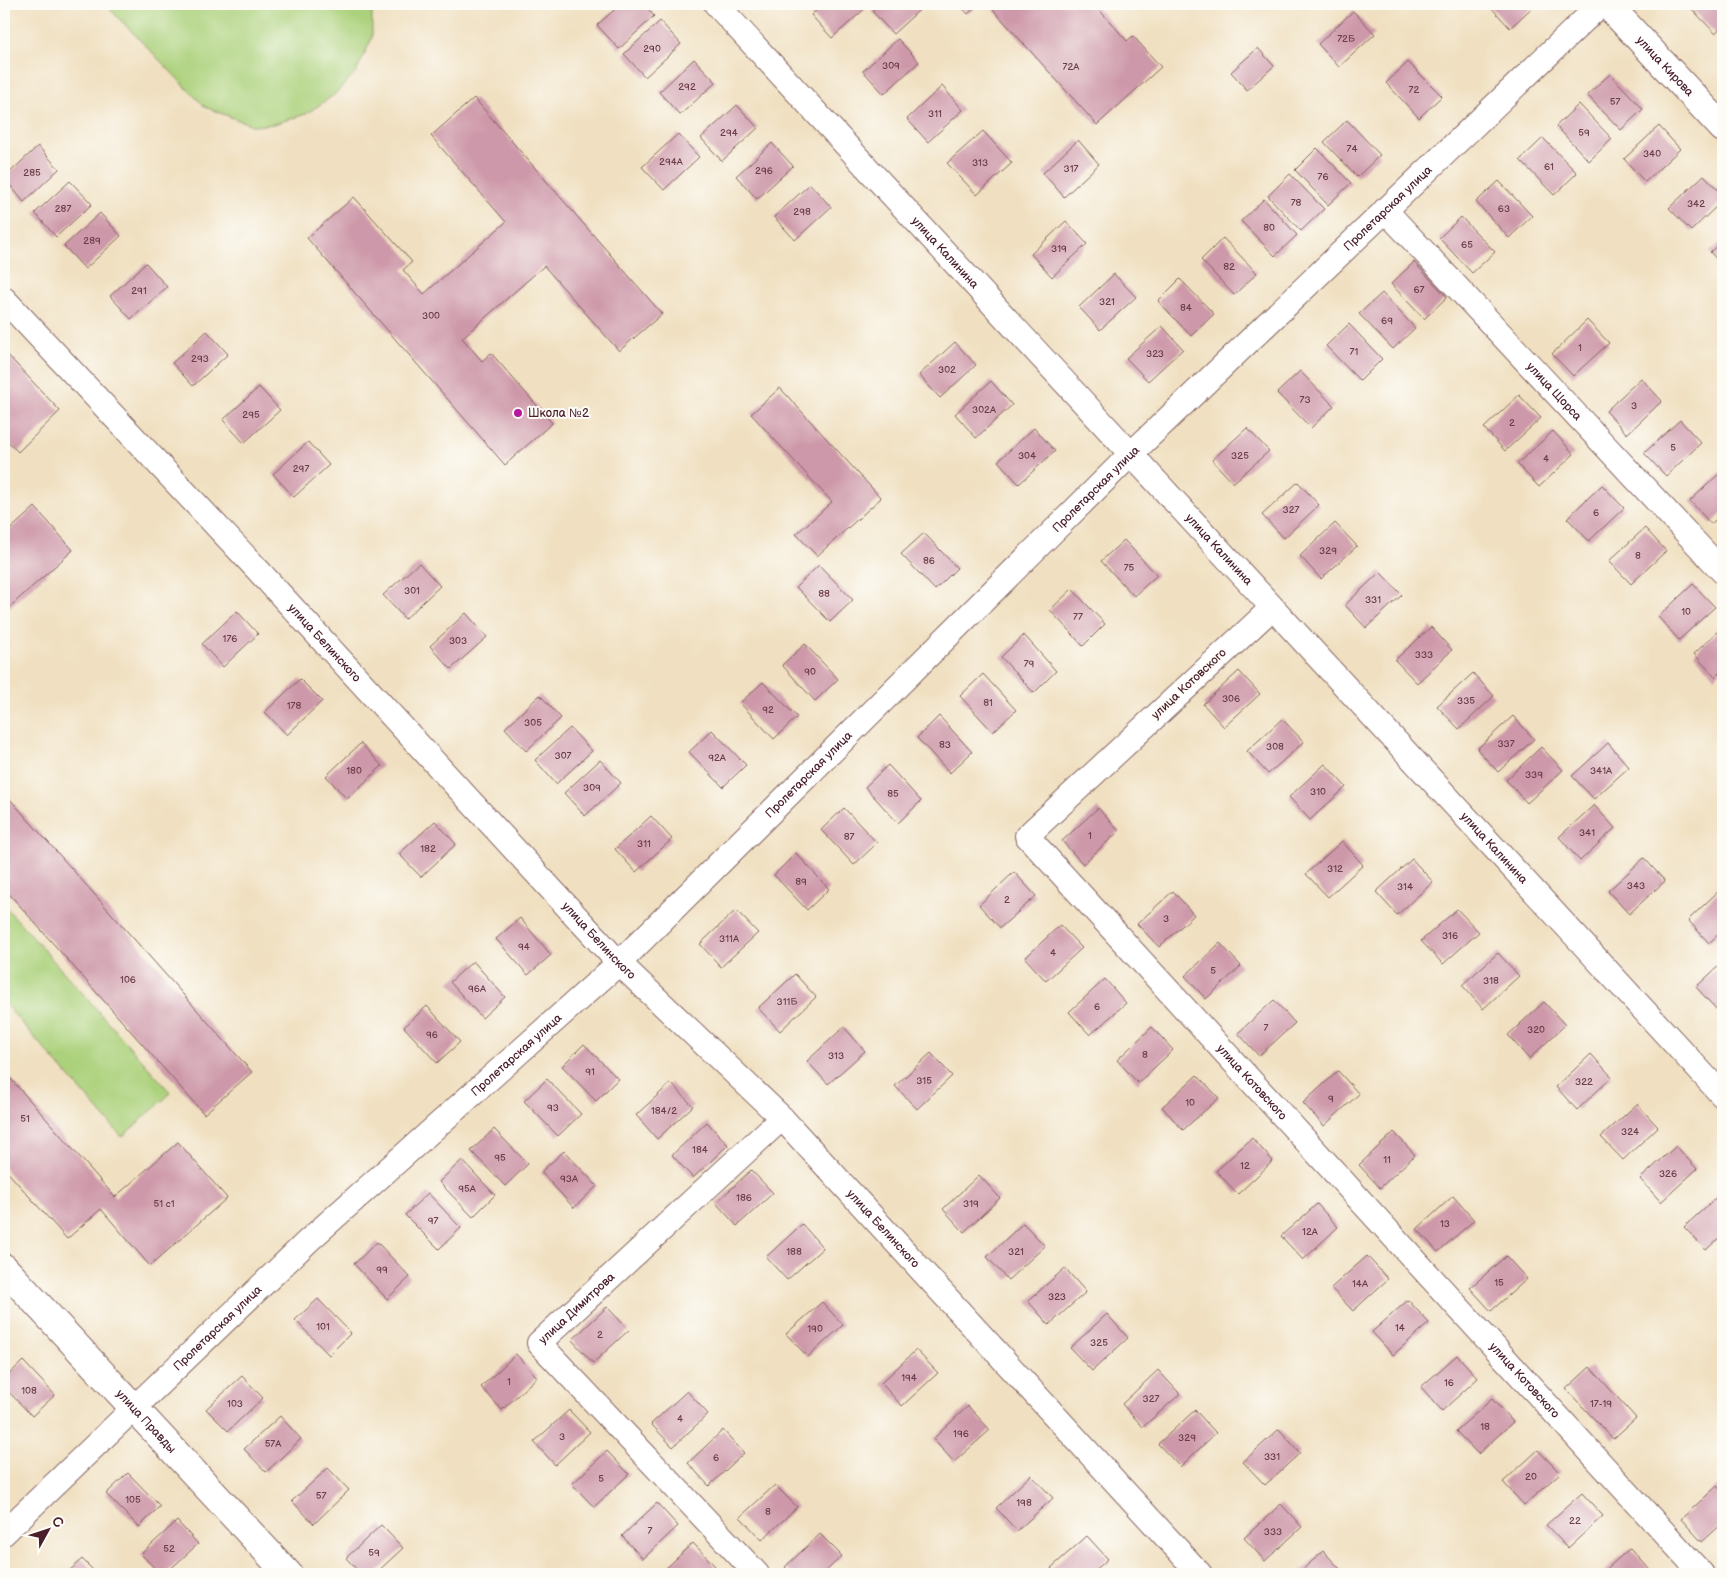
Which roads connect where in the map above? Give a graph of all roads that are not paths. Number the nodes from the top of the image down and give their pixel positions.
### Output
1 (716, 4) edge
2 (1601, 4) edge
3 (1607, 4) edge
4 (1723, 128) edge
5 (1386, 210) junction
6 (4, 299) edge
7 (1131, 454) junction
8 (1723, 572) edge
9 (1272, 608) junction
10 (619, 963) junction
11 (1723, 1096) edge
12 (782, 1118) junction
13 (4, 1268) edge
14 (135, 1408) junction
15 (4, 1533) edge
16 (288, 1574) edge
17 (757, 1574) edge
18 (1200, 1574) edge
19 (1702, 1574) edge

1 - 7 street, улица Калинина
2 - 5 street, Пролетарская улица
3 - 4 street, улица Кирова
5 - 7 street, Пролетарская улица
5 - 8 street, улица Щорса
6 - 10 street, улица Белинского
7 - 9 street, улица Калинина
7 - 10 street, Пролетарская улица
9 - 11 street, улица Калинина
9 - 19 street, улица Котовского
10 - 12 street, улица Белинского
10 - 14 street, Пролетарская улица
12 - 17 street, улица Димитрова
12 - 18 street, улица Белинского
13 - 14 street, улица Правды
14 - 15 street, Пролетарская улица
14 - 16 street, улица Правды

